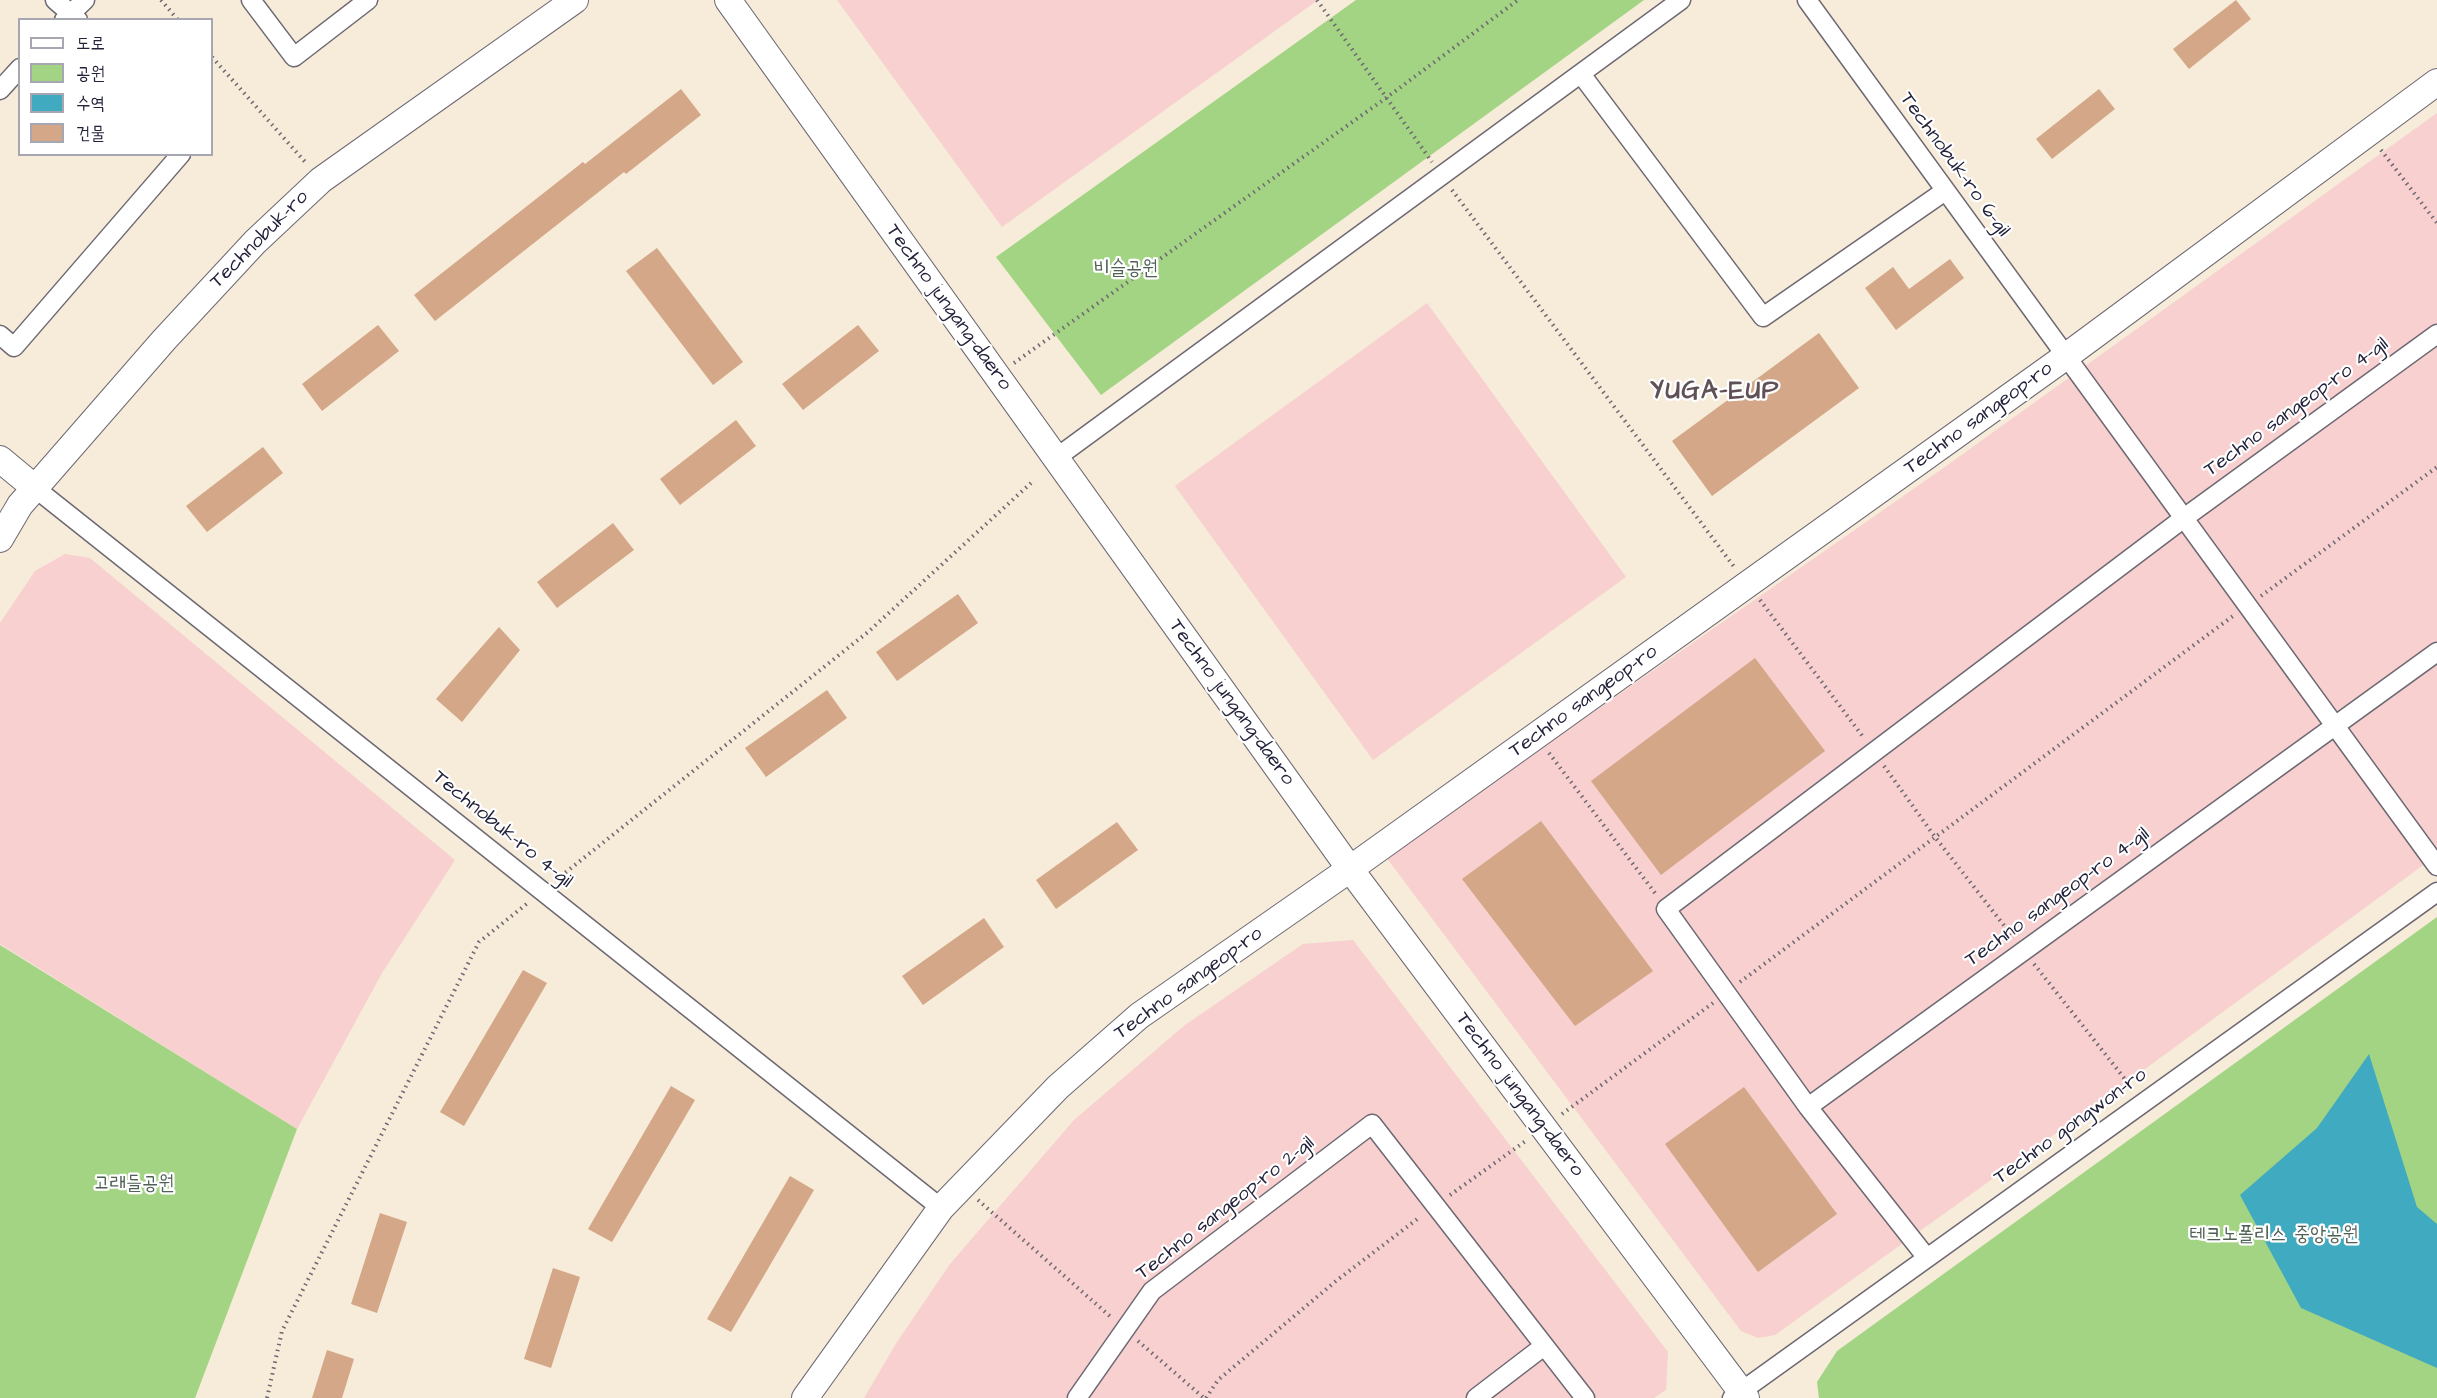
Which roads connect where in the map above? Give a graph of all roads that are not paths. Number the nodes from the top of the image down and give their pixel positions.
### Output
1 (55, 0) edge
2 (85, 0) edge
3 (251, 0) edge
4 (368, 0) edge
5 (575, 0) edge
6 (728, 0) edge
7 (1681, 0) edge
8 (1807, 0) edge
9 (71, 17) edge
10 (18, 70) edge
11 (1581, 74) junction
12 (2437, 82) edge
13 (0, 90) edge
14 (179, 156) edge
15 (1945, 191) junction
16 (2437, 334) edge
17 (0, 335) edge
18 (2065, 357) junction
19 (0, 459) edge
20 (1056, 459) junction
21 (35, 488) junction
22 (2184, 518) junction
23 (0, 538) edge
24 (2437, 652) edge
25 (2334, 726) junction
26 (2437, 866) edge
27 (1350, 869) junction
28 (2437, 892) edge
29 (1808, 1107) junction
30 (941, 1208) junction
31 (1927, 1258) junction
32 (1544, 1346) junction
33 (1739, 1396) edge
34 (805, 1398) edge
35 (1077, 1398) edge
36 (1476, 1398) edge
37 (1585, 1398) edge

1 - 9 street
2 - 9 street
3 - 4 street
5 - 21 main road, Technobuk-ro
6 - 20 main road, Techno jungang-daero
7 - 11 street
8 - 15 street, Technobuk-ro 6-gil
10 - 13 street
11 - 15 street
11 - 20 street
12 - 18 main road, Techno sangeop-ro
14 - 17 street
15 - 18 street, Technobuk-ro 6-gil
16 - 22 street, Techno sangeop-ro 4-gil
18 - 22 street
18 - 27 main road, Techno sangeop-ro
19 - 21 main road
20 - 27 main road, Techno jungang-daero
21 - 23 main road, Technobuk-ro
21 - 30 street, Technobuk-ro 4-gil
22 - 25 street
22 - 29 street, Techno sangeop-ro 4-gil
24 - 25 street, Techno sangeop-ro 4-gil
25 - 26 street
25 - 29 street, Techno sangeop-ro 4-gil
27 - 30 main road, Techno sangeop-ro
27 - 33 main road, Techno jungang-daero
28 - 31 street, Techno gongwon-ro
29 - 31 street
30 - 34 main road, Techno sangeop-ro
31 - 33 street, Techno gongwon-ro
32 - 35 street, Techno sangeop-ro 2-gil
32 - 36 street
32 - 37 street

